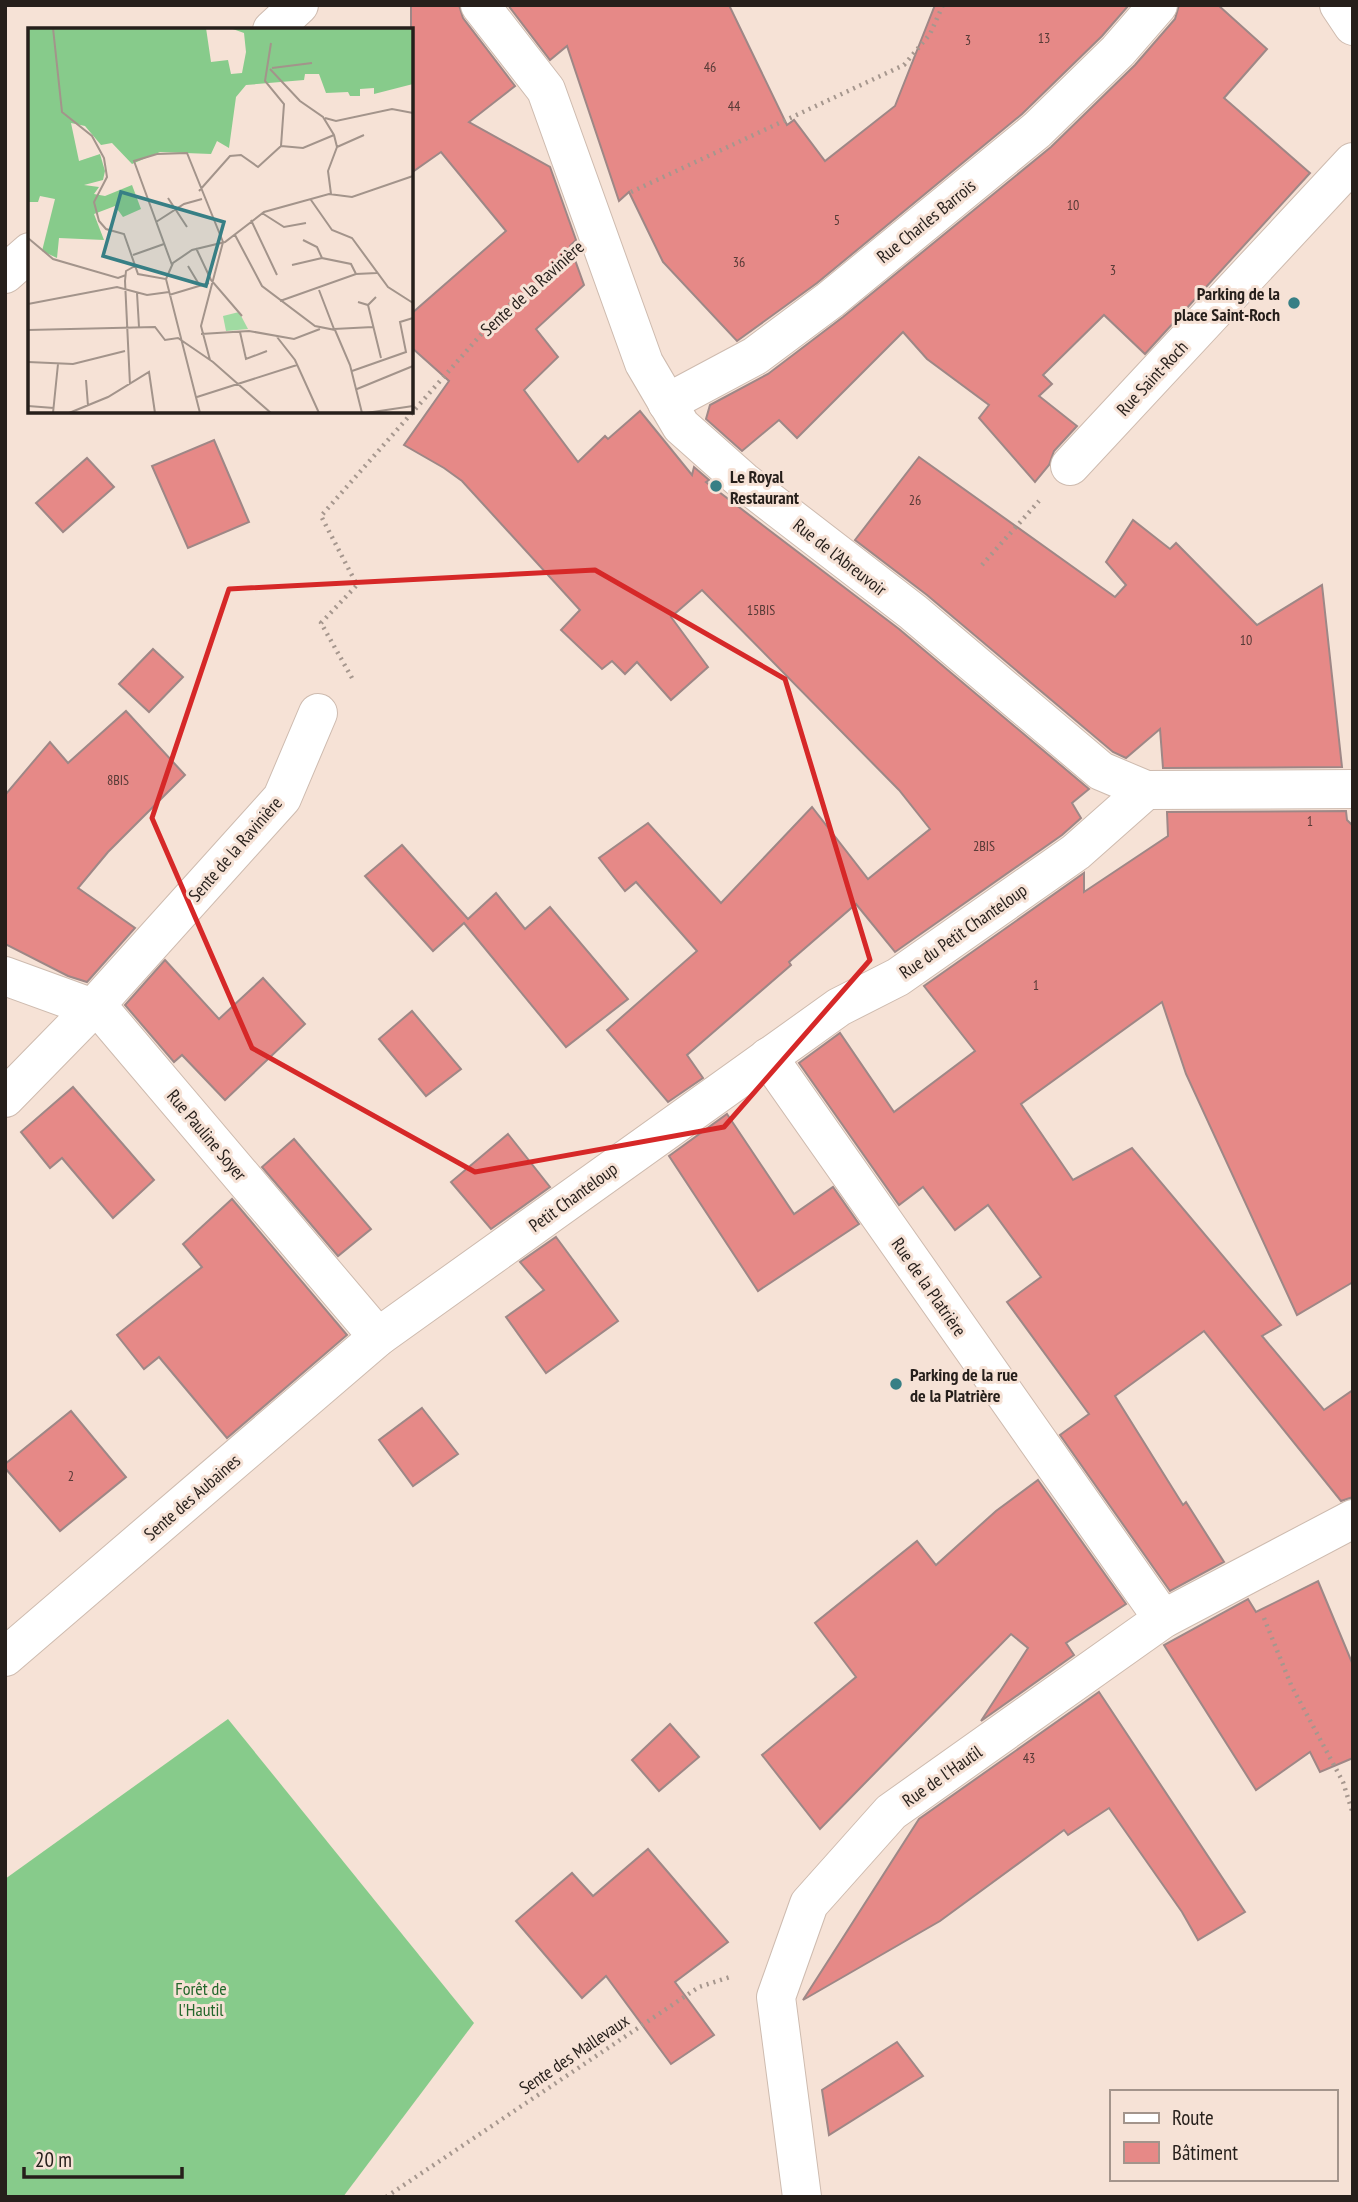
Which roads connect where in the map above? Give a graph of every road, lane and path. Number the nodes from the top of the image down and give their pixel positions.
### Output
1 (299, 5) edge
2 (480, 5) edge
3 (943, 5) edge
4 (1158, 5) edge
5 (1339, 5) edge
6 (1353, 26) edge
7 (274, 28) edge
8 (1353, 162) edge
9 (593, 221) junction
10 (28, 254) edge
11 (5, 274) edge
12 (667, 403) junction
13 (413, 412) edge
14 (412, 413) edge
15 (1070, 466) joint
16 (982, 565) dead end
17 (318, 713) joint
18 (1353, 789) edge
19 (1146, 790) junction
20 (5, 976) edge
21 (93, 1008) junction
22 (768, 1057) junction
23 (5, 1098) edge
24 (378, 1337) junction
25 (1353, 1519) edge
26 (1246, 1575) junction
27 (1163, 1619) junction
28 (5, 1657) edge
29 (1353, 1814) edge
30 (790, 1958) junction
31 (386, 2197) edge
32 (802, 2197) edge

1 - 7 street
2 - 9 street, Rue de l'Abreuvoir
3 - 9 path
4 - 12 street, Rue Charles Barrois
5 - 6 street
8 - 15 street, Rue Saint-Roch
9 - 12 street, Rue de l'Abreuvoir
9 - 13 path, Sente de la Ravinière
10 - 11 street
12 - 19 street, Rue de l'Abreuvoir
14 - 17 path, Sente de la Ravinière
15 - 16 path
17 - 21 street, Sente de la Ravinière
18 - 19 street, Rue de l'Abreuvoir
19 - 22 street, Rue du Petit Chanteloup
20 - 21 street, Rue Pauline Soyer
21 - 23 street, Sente de la Ravinière
21 - 24 street, Rue Pauline Soyer
22 - 24 street, Petit Chanteloup
22 - 27 street, Rue de la Platrière
24 - 28 street, Sente des Aubaines
25 - 26 street, Rue de l'Hautil
26 - 27 street, Rue de l'Hautil
26 - 29 path
27 - 30 street, Rue de l'Hautil
30 - 31 path, Sente des Mallevaux
30 - 32 street, Rue de l'Hautil

